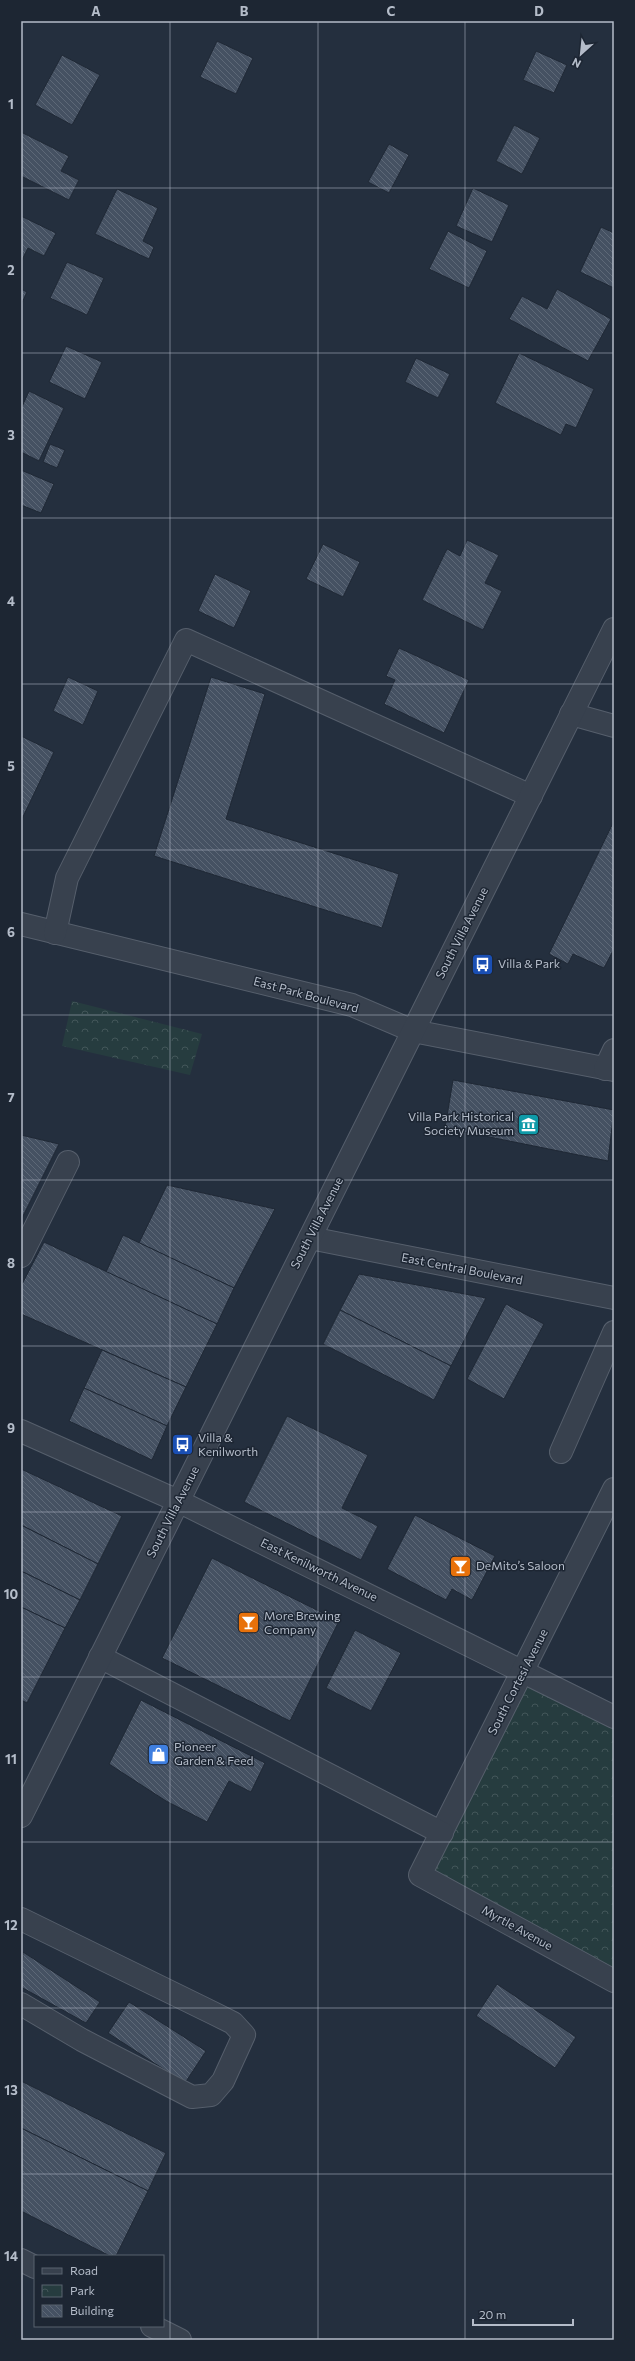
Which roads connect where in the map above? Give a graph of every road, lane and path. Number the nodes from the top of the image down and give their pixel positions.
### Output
1 (614, 629) edge
2 (572, 714) junction
3 (614, 726) edge
4 (531, 796) junction
5 (21, 924) edge
6 (55, 933) junction
7 (413, 1031) junction
8 (611, 1063) edge
9 (68, 1162) dead end
10 (310, 1238) junction
11 (21, 1256) edge
12 (614, 1298) edge
13 (614, 1332) edge
14 (21, 1431) edge
15 (561, 1452) dead end
16 (614, 1489) edge
17 (178, 1501) junction
18 (100, 1657) junction
19 (523, 1671) junction
20 (614, 1717) edge
21 (21, 1816) edge
22 (442, 1833) junction
23 (420, 1875) joint
24 (21, 1919) edge
25 (614, 1981) edge
26 (21, 2004) edge
27 (21, 2260) edge
28 (34, 2266) edge
29 (154, 2327) edge
30 (180, 2340) edge

1 - 2 street, South Villa Avenue
2 - 3 street
2 - 4 street, South Villa Avenue
4 - 6 street
4 - 7 street, South Villa Avenue
5 - 6 street, East Park Boulevard
6 - 7 street, East Park Boulevard
7 - 8 street, East Park Boulevard
7 - 10 street, South Villa Avenue
9 - 11 street
10 - 12 street, East Central Boulevard
10 - 17 street, South Villa Avenue
13 - 15 street
14 - 17 street, East Kenilworth Avenue
16 - 19 street, South Cortesi Avenue
17 - 18 street, South Villa Avenue
17 - 19 street, East Kenilworth Avenue
18 - 21 street, South Villa Avenue
18 - 22 street
19 - 20 street, East Kenilworth Avenue
19 - 22 street, South Cortesi Avenue
22 - 23 street, South Cortesi Avenue
23 - 25 street, Myrtle Avenue
24 - 26 street
27 - 28 street
29 - 30 street

